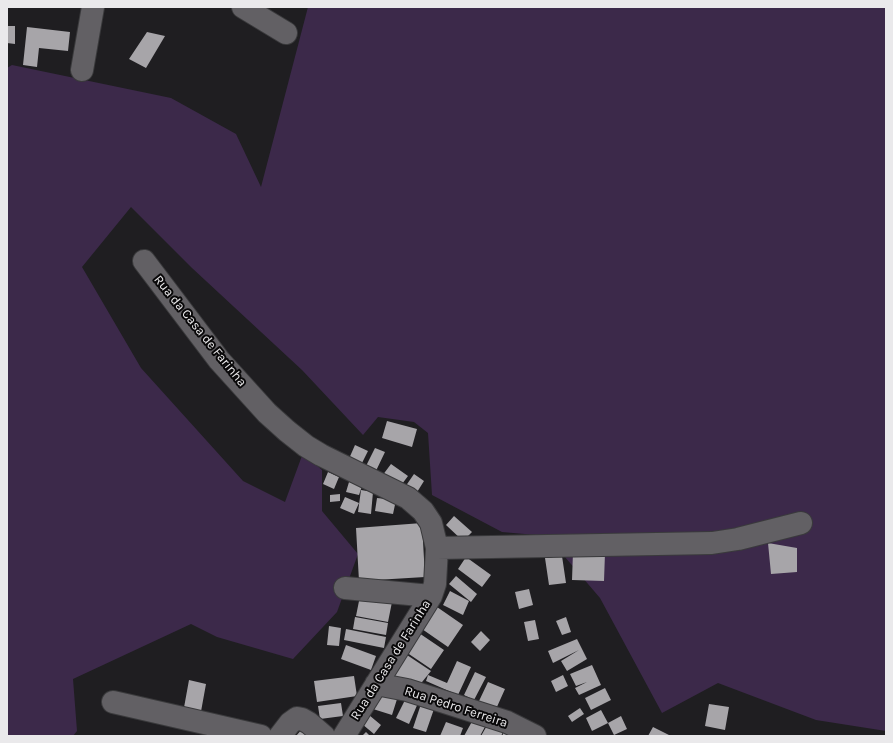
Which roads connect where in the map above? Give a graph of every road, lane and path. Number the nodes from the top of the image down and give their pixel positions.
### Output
1 (93, 7) edge
2 (243, 7) edge
3 (286, 33) dead end
4 (82, 70) dead end
5 (144, 261) dead end
6 (801, 523) dead end
7 (437, 548) junction
8 (345, 588) dead end
9 (431, 596) junction
10 (376, 684) junction
11 (113, 702) dead end
12 (261, 736) edge
13 (280, 736) edge
14 (324, 736) edge
15 (344, 736) edge
16 (535, 736) edge

1 - 4 street
2 - 3 street
5 - 7 street, Rua da Casa de Farinha
6 - 7 street
7 - 9 street, Rua da Casa de Farinha
8 - 9 street
9 - 10 street, Rua da Casa de Farinha
10 - 15 street, Rua da Casa de Farinha
10 - 16 street, Rua Pedro Ferreira
11 - 12 street
13 - 14 street

